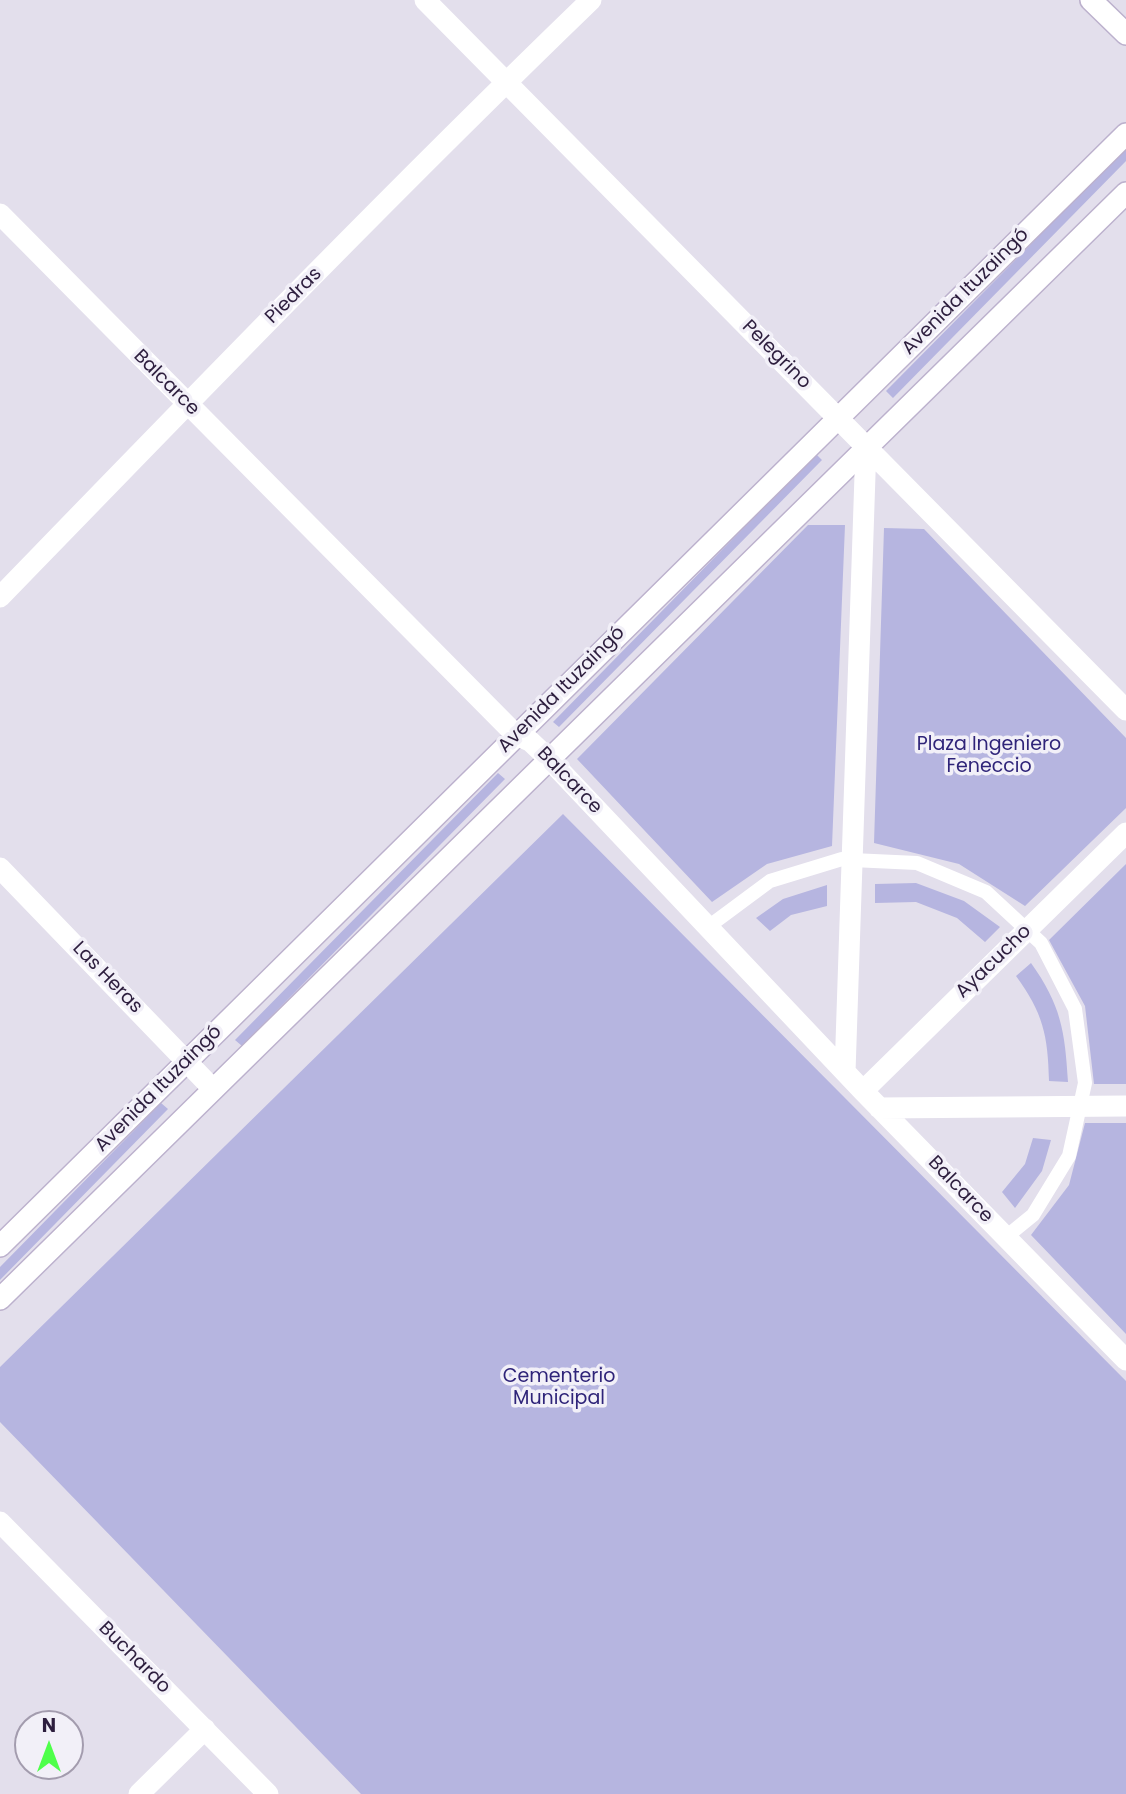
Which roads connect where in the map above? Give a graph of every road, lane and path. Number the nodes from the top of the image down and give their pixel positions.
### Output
1 (425, 0) edge
2 (592, 0) edge
3 (1091, 0) edge
4 (1126, 34) edge
5 (505, 83) junction
6 (1126, 134) edge
7 (1126, 193) edge
8 (0, 214) edge
9 (187, 404) junction
10 (839, 417) junction
11 (866, 445) junction
12 (0, 597) edge
13 (1126, 710) edge
14 (516, 735) junction
15 (549, 759) junction
16 (1126, 833) edge
17 (852, 860) junction
18 (0, 868) edge
19 (708, 927) junction
20 (1027, 930) junction
21 (187, 1061) junction
22 (845, 1072) junction
23 (213, 1089) junction
24 (863, 1091) junction
25 (1080, 1106) junction
26 (1126, 1106) edge
27 (879, 1108) junction
28 (1006, 1237) junction
29 (0, 1246) edge
30 (0, 1299) edge
31 (1126, 1360) edge
32 (0, 1522) edge
33 (205, 1729) junction
34 (139, 1794) edge
35 (268, 1794) edge

1 - 5 street, Pelegrino
2 - 5 street, Piedras
3 - 4 street
5 - 9 street, Piedras
5 - 10 street, Pelegrino
6 - 10 street, Avenida Ituzaingó
7 - 11 street, Avenida Ituzaingó
8 - 9 street, Balcarce
9 - 12 street, Piedras
9 - 14 street, Balcarce
10 - 11 street, Pelegrino
10 - 14 street, Avenida Ituzaingó
11 - 13 street, Pelegrino
11 - 15 street, Avenida Ituzaingó
11 - 17 street
14 - 15 street, Balcarce
14 - 21 street, Avenida Ituzaingó
15 - 19 street, Balcarce
15 - 23 street, Avenida Ituzaingó
16 - 20 street, Ayacucho
17 - 19 lane
17 - 20 lane
17 - 22 street
18 - 21 street, Las Heras
19 - 22 street, Balcarce
20 - 24 street, Ayacucho
20 - 25 lane
21 - 23 street, Las Heras
21 - 29 street, Avenida Ituzaingó
22 - 24 street, Balcarce
23 - 30 street, Avenida Ituzaingó
24 - 27 street, Balcarce
25 - 26 street
25 - 27 street
25 - 28 lane
27 - 28 street, Balcarce
28 - 31 street, Balcarce
32 - 33 street, Buchardo
33 - 34 street
33 - 35 street, Buchardo

